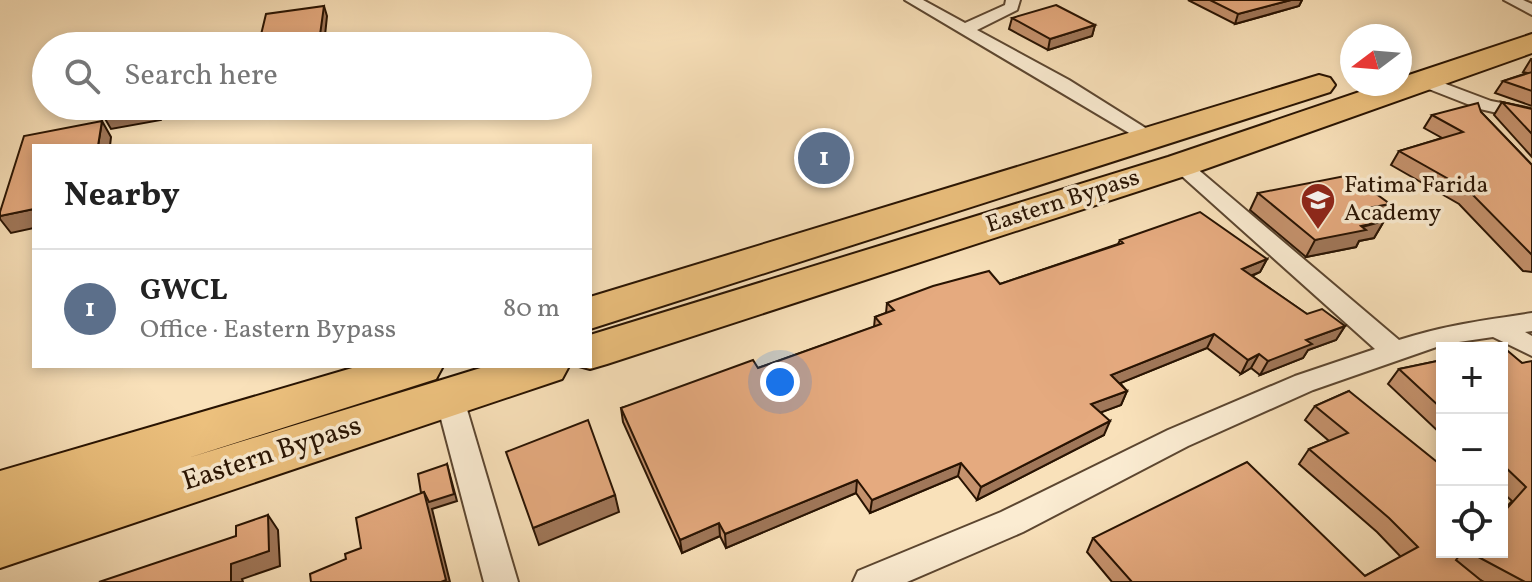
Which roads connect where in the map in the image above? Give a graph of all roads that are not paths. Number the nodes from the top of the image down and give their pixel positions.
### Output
1 (912, 0) edge
2 (1013, 0) edge
3 (1511, 0) edge
4 (1532, 10) edge
5 (1532, 20) edge
6 (965, 29) junction
7 (1532, 43) edge
8 (1412, 70) edge
9 (1412, 70) edge
10 (1412, 70) edge
11 (1340, 79) edge
12 (1348, 96) edge
13 (1486, 105) junction
14 (1532, 115) edge
15 (1491, 131) edge
16 (1153, 139) junction
17 (1181, 165) junction
18 (592, 312) edge
19 (1529, 330) edge
20 (1393, 350) junction
21 (592, 351) edge
22 (530, 368) edge
23 (434, 381) edge
24 (0, 495) edge
25 (0, 542) edge
26 (501, 582) edge
27 (870, 582) edge

1 - 6 street
2 - 6 street
3 - 4 street
5 - 8 highway, Eastern Bypass
6 - 16 street
7 - 9 highway, Eastern Bypass
10 - 13 street
11 - 16 highway, Eastern Bypass
12 - 17 highway, Eastern Bypass
13 - 14 street
13 - 15 street
16 - 18 highway, Eastern Bypass
17 - 20 street
17 - 21 highway, Eastern Bypass
19 - 20 street
20 - 27 street
22 - 23 highway, Eastern Bypass
23 - 24 highway, Eastern Bypass
23 - 25 highway, Eastern Bypass
23 - 26 street

